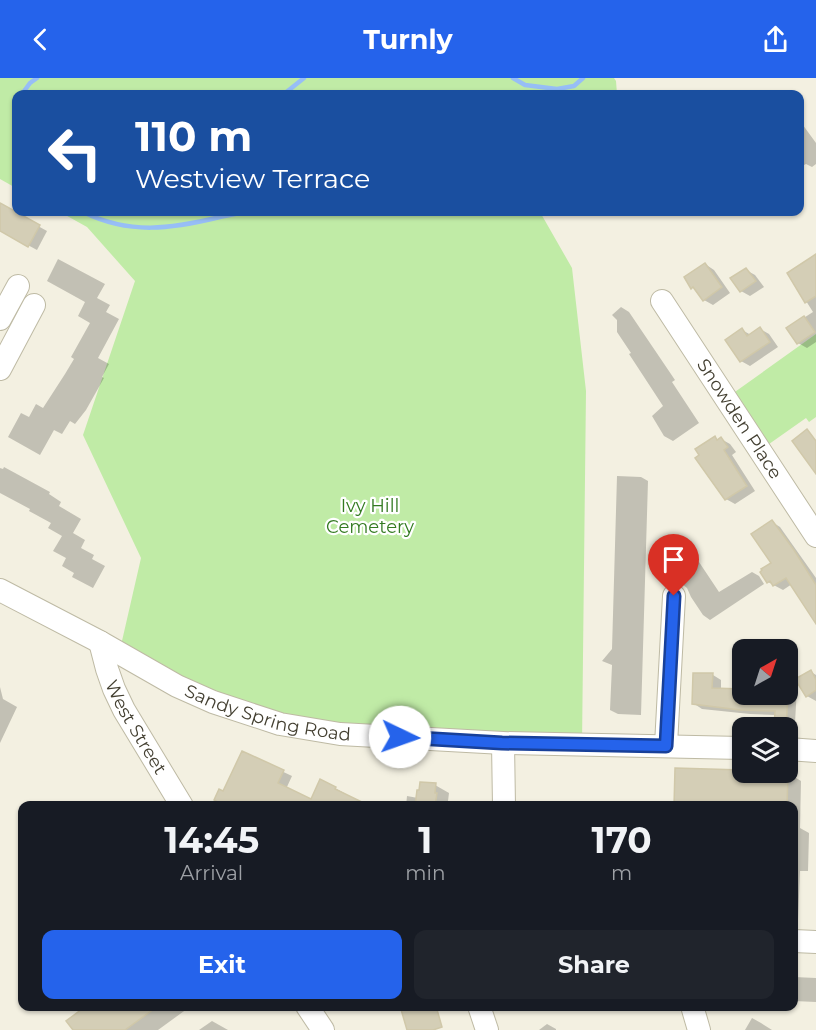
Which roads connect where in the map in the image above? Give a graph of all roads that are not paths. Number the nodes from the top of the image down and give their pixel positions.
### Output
1 (18, 286) dead end
2 (662, 301) dead end
3 (34, 305) dead end
4 (0, 319) edge
5 (0, 369) edge
6 (816, 536) edge
7 (0, 590) edge
8 (674, 596) dead end
9 (100, 642) junction
10 (502, 743) junction
11 (666, 746) junction
12 (732, 748) edge
13 (798, 749) edge
14 (816, 750) edge
15 (179, 801) edge
16 (504, 801) edge
17 (798, 941) edge
18 (816, 942) edge
19 (310, 1011) edge
20 (481, 1011) edge
21 (693, 1011) edge
22 (323, 1030) edge
23 (487, 1030) edge
24 (699, 1030) edge

1 - 4 street
2 - 6 street, Snowden Place
3 - 5 street
7 - 9 street, Sandy Spring Road
8 - 11 street
9 - 10 street, Sandy Spring Road
9 - 15 street, West Street
10 - 11 street, Sandy Spring Road
10 - 16 street
11 - 12 street, Sandy Spring Road
13 - 14 street
17 - 18 street
19 - 22 street
20 - 23 street
21 - 24 street

